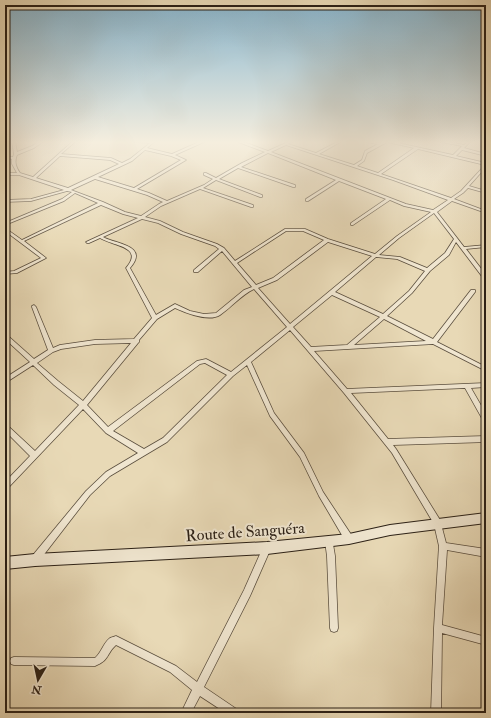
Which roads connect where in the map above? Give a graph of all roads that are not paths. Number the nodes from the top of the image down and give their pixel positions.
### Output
1 (21, 175) edge
2 (38, 175) edge
3 (99, 175) edge
4 (161, 175) edge
5 (206, 175) edge
6 (225, 175) edge
7 (261, 175) edge
8 (324, 175) edge
9 (380, 175) edge
10 (478, 175) edge
11 (94, 177) junction
12 (34, 178) junction
13 (216, 179) junction
14 (338, 180) junction
15 (294, 186) dead end
16 (468, 187) junction
17 (200, 188) junction
18 (67, 189) junction
19 (134, 189) junction
20 (76, 192) junction
21 (486, 192) edge
22 (261, 196) dead end
23 (388, 199) junction
24 (307, 200) dead end
25 (451, 200) junction
26 (5, 201) edge
27 (166, 202) junction
28 (102, 203) junction
29 (252, 206) dead end
30 (435, 212) junction
31 (486, 212) edge
32 (143, 217) junction
33 (5, 224) edge
34 (352, 224) dead end
35 (5, 229) edge
36 (101, 237) junction
37 (456, 239) junction
38 (327, 240) junction
39 (22, 242) junction
40 (88, 242) dead end
41 (486, 246) edge
42 (463, 248) junction
43 (222, 249) junction
44 (376, 256) junction
45 (234, 263) junction
46 (428, 270) junction
47 (196, 271) dead end
48 (5, 273) edge
49 (486, 278) edge
50 (256, 288) junction
51 (473, 291) dead end
52 (332, 293) junction
53 (34, 307) dead end
54 (385, 316) junction
55 (155, 318) junction
56 (289, 327) junction
57 (5, 336) edge
58 (138, 341) junction
59 (434, 342) junction
60 (348, 347) junction
61 (309, 349) junction
62 (51, 351) junction
63 (248, 362) junction
64 (35, 363) junction
65 (485, 367) edge
66 (231, 375) junction
67 (5, 381) edge
68 (486, 385) edge
69 (467, 386) junction
70 (346, 391) junction
71 (83, 405) junction
72 (486, 420) edge
73 (5, 427) edge
74 (108, 431) junction
75 (486, 439) edge
76 (386, 442) junction
77 (142, 452) junction
78 (34, 455) junction
79 (5, 487) edge
80 (486, 518) edge
81 (437, 523) junction
82 (349, 539) junction
83 (329, 541) junction
84 (443, 546) junction
85 (267, 548) junction
86 (486, 553) edge
87 (35, 560) junction
88 (5, 563) edge
89 (334, 628) dead end
90 (438, 628) junction
91 (486, 641) edge
92 (14, 661) dead end
93 (198, 689) junction
94 (186, 713) edge
95 (235, 713) edge
96 (436, 713) edge

1 - 12 street
2 - 12 street
3 - 11 street
4 - 19 street
5 - 13 street
6 - 13 street
7 - 15 street
8 - 14 street
9 - 25 street
10 - 16 street
11 - 18 street
11 - 19 street
12 - 18 street
13 - 17 street
13 - 22 street
14 - 23 street
14 - 24 street
16 - 21 street
16 - 25 street
17 - 27 street
17 - 29 street
18 - 20 street
18 - 26 street
19 - 27 street
20 - 28 street
20 - 33 street
23 - 30 street
23 - 34 street
25 - 30 street
25 - 31 street
27 - 32 street
28 - 32 street
28 - 39 street
30 - 37 street
30 - 44 street
32 - 36 street
32 - 43 street
35 - 39 street
36 - 40 street
36 - 55 street
37 - 42 street
37 - 46 street
38 - 44 street
38 - 45 street
38 - 50 street
39 - 48 street
41 - 42 street
42 - 49 street
43 - 45 street
43 - 47 street
44 - 46 street
44 - 52 street
45 - 50 street
46 - 54 street
50 - 55 street
50 - 56 street
51 - 59 street
52 - 54 street
52 - 56 street
53 - 62 street
54 - 59 street
54 - 60 street
55 - 58 street
56 - 61 street
56 - 63 street
57 - 64 street
58 - 62 street
58 - 71 street
59 - 60 street
59 - 65 street
60 - 61 street
61 - 70 street
62 - 64 street
63 - 66 street
63 - 82 street
64 - 67 street
64 - 71 street
66 - 74 street
66 - 77 street
68 - 69 street
69 - 70 street
69 - 72 street
70 - 76 street
71 - 74 street
71 - 78 street
73 - 78 street
74 - 77 street
75 - 76 street
76 - 81 street
77 - 87 street
78 - 79 street
80 - 81 street, Route de Sanguéra
81 - 82 street, Route de Sanguéra
81 - 84 street
82 - 83 street, Route de Sanguéra
83 - 85 street, Route de Sanguéra
83 - 89 street
84 - 86 street
84 - 90 street
85 - 87 street, Route de Sanguéra
85 - 93 street
87 - 88 street, Route de Sanguéra
90 - 91 street
90 - 96 street
92 - 93 street
93 - 94 street
93 - 95 street

